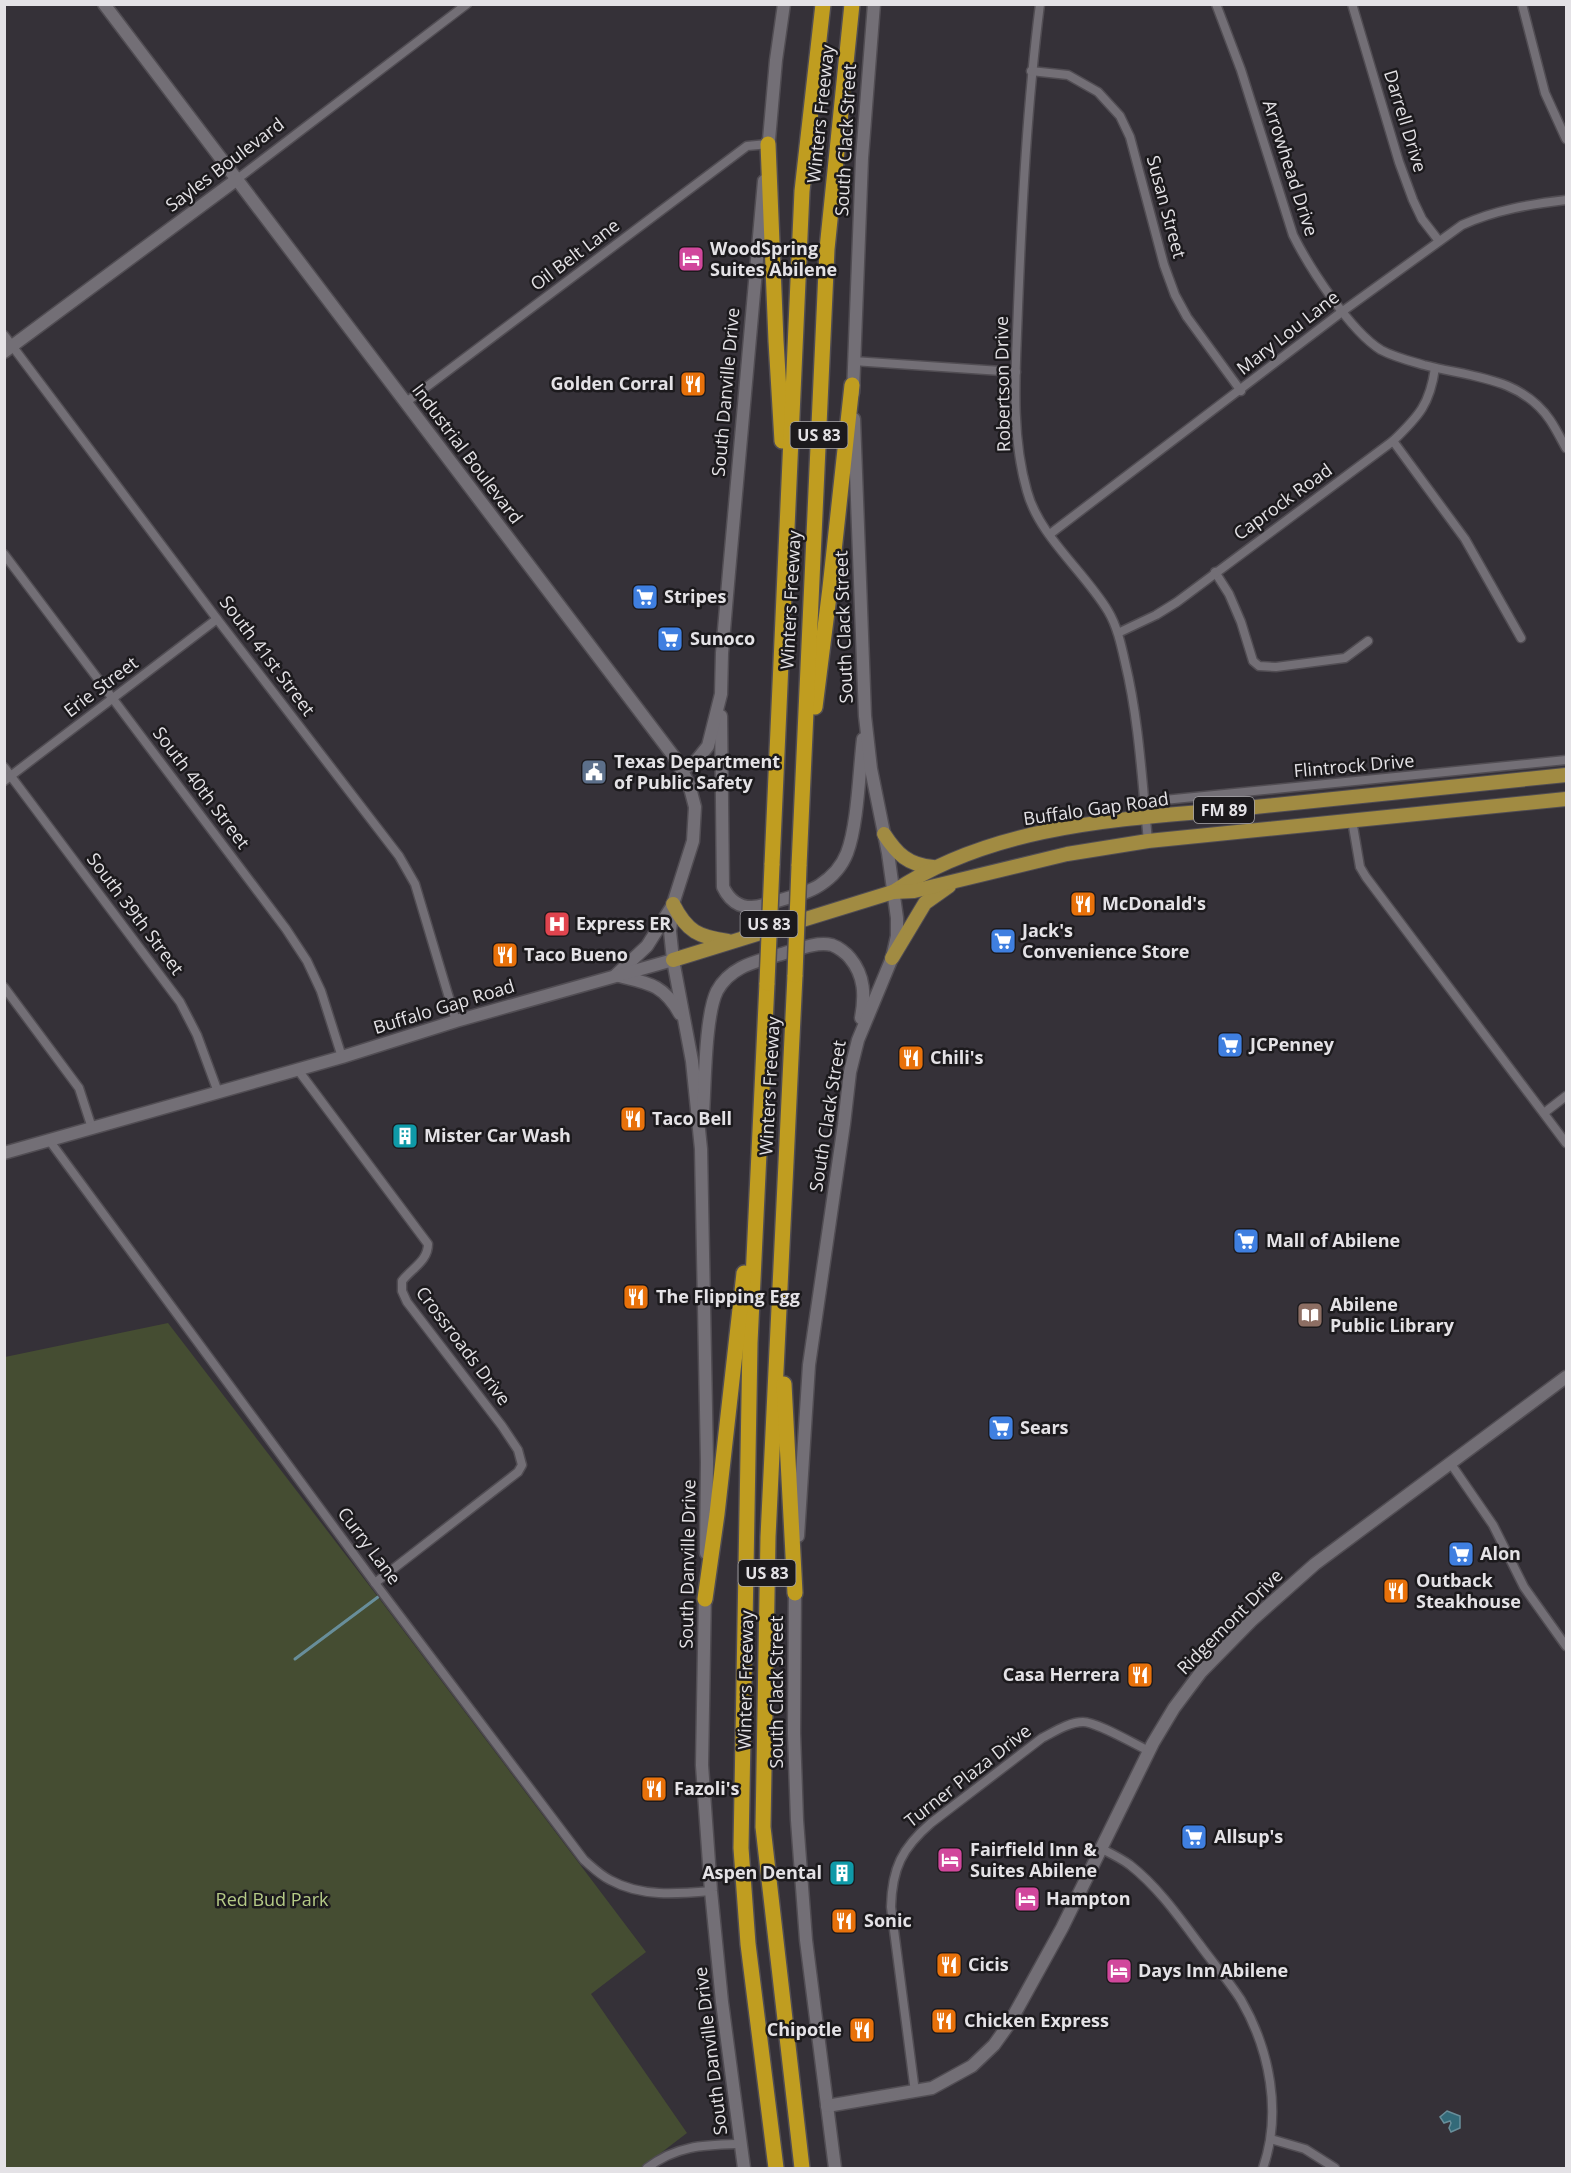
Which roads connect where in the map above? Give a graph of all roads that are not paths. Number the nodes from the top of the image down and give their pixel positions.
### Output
1 (104, 4) edge
2 (467, 4) edge
3 (784, 4) edge
4 (823, 4) edge
5 (852, 4) edge
6 (874, 4) edge
7 (1040, 4) edge
8 (1216, 4) edge
9 (1352, 4) edge
10 (1522, 4) edge
11 (1031, 70) junction
12 (1566, 139) edge
13 (768, 144) junction
14 (236, 180) junction
15 (1566, 200) edge
16 (1438, 241) junction
17 (1343, 311) junction
18 (4, 335) edge
19 (9, 349) edge
20 (853, 361) junction
21 (1435, 368) junction
22 (1016, 372) junction
23 (852, 385) junction
24 (1241, 391) junction
25 (405, 403) junction
26 (1393, 441) junction
27 (1566, 448) edge
28 (788, 517) junction
29 (1050, 534) junction
30 (4, 554) edge
31 (1215, 573) junction
32 (217, 619) junction
33 (1118, 633) junction
34 (1521, 638) dead end
35 (1368, 641) dead end
36 (721, 694) junction
37 (113, 698) junction
38 (865, 716) junction
39 (1566, 760) edge
40 (4, 767) edge
41 (682, 770) junction
42 (1566, 775) edge
43 (8, 779) edge
44 (1376, 795) junction
45 (1566, 799) edge
46 (1144, 802) junction
47 (801, 808) junction
48 (1146, 818) junction
49 (1352, 820) junction
50 (884, 834) junction
51 (1148, 841) junction
52 (933, 867) junction
53 (953, 883) junction
54 (893, 892) junction
55 (673, 904) junction
56 (733, 941) junction
57 (892, 958) junction
58 (673, 960) junction
59 (616, 976) junction
60 (4, 987) edge
61 (456, 1021) junction
62 (685, 1023) junction
63 (858, 1040) junction
64 (342, 1057) junction
65 (298, 1070) junction
66 (218, 1092) junction
67 (1566, 1096) edge
68 (1544, 1113) junction
69 (92, 1128) junction
70 (49, 1140) junction
71 (1566, 1143) edge
72 (759, 1145) junction
73 (700, 1149) junction
74 (4, 1153) edge
75 (780, 1300) junction
76 (1566, 1377) edge
77 (1451, 1464) junction
78 (375, 1583) junction
79 (795, 1593) junction
80 (705, 1599) junction
81 (1566, 1646) edge
82 (1149, 1751) junction
83 (1102, 1849) junction
84 (711, 1891) junction
85 (915, 2092) junction
86 (827, 2106) junction
87 (1271, 2139) junction
88 (740, 2144) junction
89 (647, 2169) edge
90 (744, 2169) edge
91 (776, 2169) edge
92 (802, 2169) edge
93 (835, 2169) edge
94 (1263, 2169) edge
95 (1335, 2169) edge

1 - 14 main road, Industrial Boulevard
2 - 14 street, Sayles Boulevard
3 - 13 main road, South Danville Drive
4 - 28 highway, Winters Freeway / US 83
5 - 47 highway, Winters Freeway / US 83
6 - 20 main road, South Clack Street
7 - 11 street, Robertson Drive
8 - 17 street, Arrowhead Drive
9 - 16 street, Darrell Drive
10 - 12 street
11 - 22 street, Robertson Drive
11 - 24 street, Susan Street
13 - 25 street, Oil Belt Lane
13 - 28 highway
13 - 36 main road, South Danville Drive
14 - 19 main road, Sayles Boulevard
14 - 25 main road, Industrial Boulevard
15 - 16 street, Mary Lou Lane
16 - 17 street, Mary Lou Lane
17 - 21 street, Arrowhead Drive
17 - 24 street, Mary Lou Lane
18 - 19 street, South 41st Street
19 - 32 street, South 41st Street
20 - 22 street
20 - 23 main road, South Clack Street
21 - 26 street, Caprock Road
21 - 27 street, Arrowhead Drive
22 - 29 street, Robertson Drive
23 - 38 main road, South Clack Street
23 - 47 highway
24 - 29 street, Mary Lou Lane
25 - 41 main road, Industrial Boulevard
26 - 31 street, Caprock Road
26 - 34 street
28 - 72 highway, Winters Freeway / US 83, bridge
29 - 33 street, Robertson Drive
30 - 37 street, South 40th Street
31 - 33 street, Caprock Road
31 - 35 street
32 - 37 street, Erie Street
32 - 61 street, South 41st Street
33 - 46 street, Robertson Drive
36 - 38 main road
36 - 41 main road, South Danville Drive
37 - 43 street, Erie Street
37 - 64 street, South 40th Street
38 - 50 main road, South Clack Street
39 - 46 street, Flintrock Drive
40 - 43 street, South 39th Street
41 - 55 main road, Industrial Boulevard
42 - 44 main road, Buffalo Gap Road / FM 89
43 - 66 street, South 39th Street
44 - 48 main road, Buffalo Gap Road / FM 89
44 - 49 main road
45 - 49 main road, Buffalo Gap Road / FM 89
46 - 48 street, Robertson Drive
47 - 75 highway, Winters Freeway / US 83, bridge
48 - 51 street, Robertson Drive
48 - 52 main road, Buffalo Gap Road / FM 89
49 - 51 main road, Buffalo Gap Road / FM 89
49 - 68 street
50 - 52 main road
50 - 54 main road, South Clack Street
51 - 53 main road, Buffalo Gap Road / FM 89
52 - 54 main road, Buffalo Gap Road / FM 89
53 - 54 main road, Buffalo Gap Road / FM 89
53 - 57 main road
54 - 56 main road, Buffalo Gap Road / FM 89
54 - 57 main road, South Clack Street
55 - 56 main road
55 - 58 main road, Industrial Boulevard
55 - 59 main road
56 - 58 main road, Buffalo Gap Road / FM 89
57 - 63 main road, South Clack Street
58 - 59 main road, Buffalo Gap Road
58 - 62 main road, South Danville Drive
59 - 61 main road, Buffalo Gap Road
59 - 62 main road
60 - 69 street
61 - 64 main road, Buffalo Gap Road
62 - 73 main road, South Danville Drive
63 - 73 main road
63 - 79 main road, South Clack Street
64 - 65 main road, Buffalo Gap Road
65 - 66 main road, Buffalo Gap Road
65 - 78 street, Crossroads Drive
66 - 69 main road, Buffalo Gap Road
67 - 68 street
68 - 71 street
69 - 70 main road, Buffalo Gap Road
70 - 74 main road, Buffalo Gap Road
70 - 78 street, Curry Lane
72 - 80 highway
72 - 91 highway, Winters Freeway / US 83
73 - 80 main road, South Danville Drive
75 - 79 highway
75 - 92 highway, Winters Freeway / US 83
76 - 77 main road, Ridgemont Drive
77 - 81 street
77 - 82 main road, Ridgemont Drive
78 - 84 street, Curry Lane
79 - 86 main road, South Clack Street
80 - 84 main road, South Danville Drive
82 - 83 main road, Ridgemont Drive
82 - 85 street, Turner Plaza Drive
83 - 85 main road, Ridgemont Drive
83 - 87 street
84 - 88 main road, South Danville Drive
85 - 86 main road, Ridgemont Drive
86 - 93 main road, South Clack Street
87 - 94 street
87 - 95 street
88 - 89 street
88 - 90 main road, South Danville Drive

